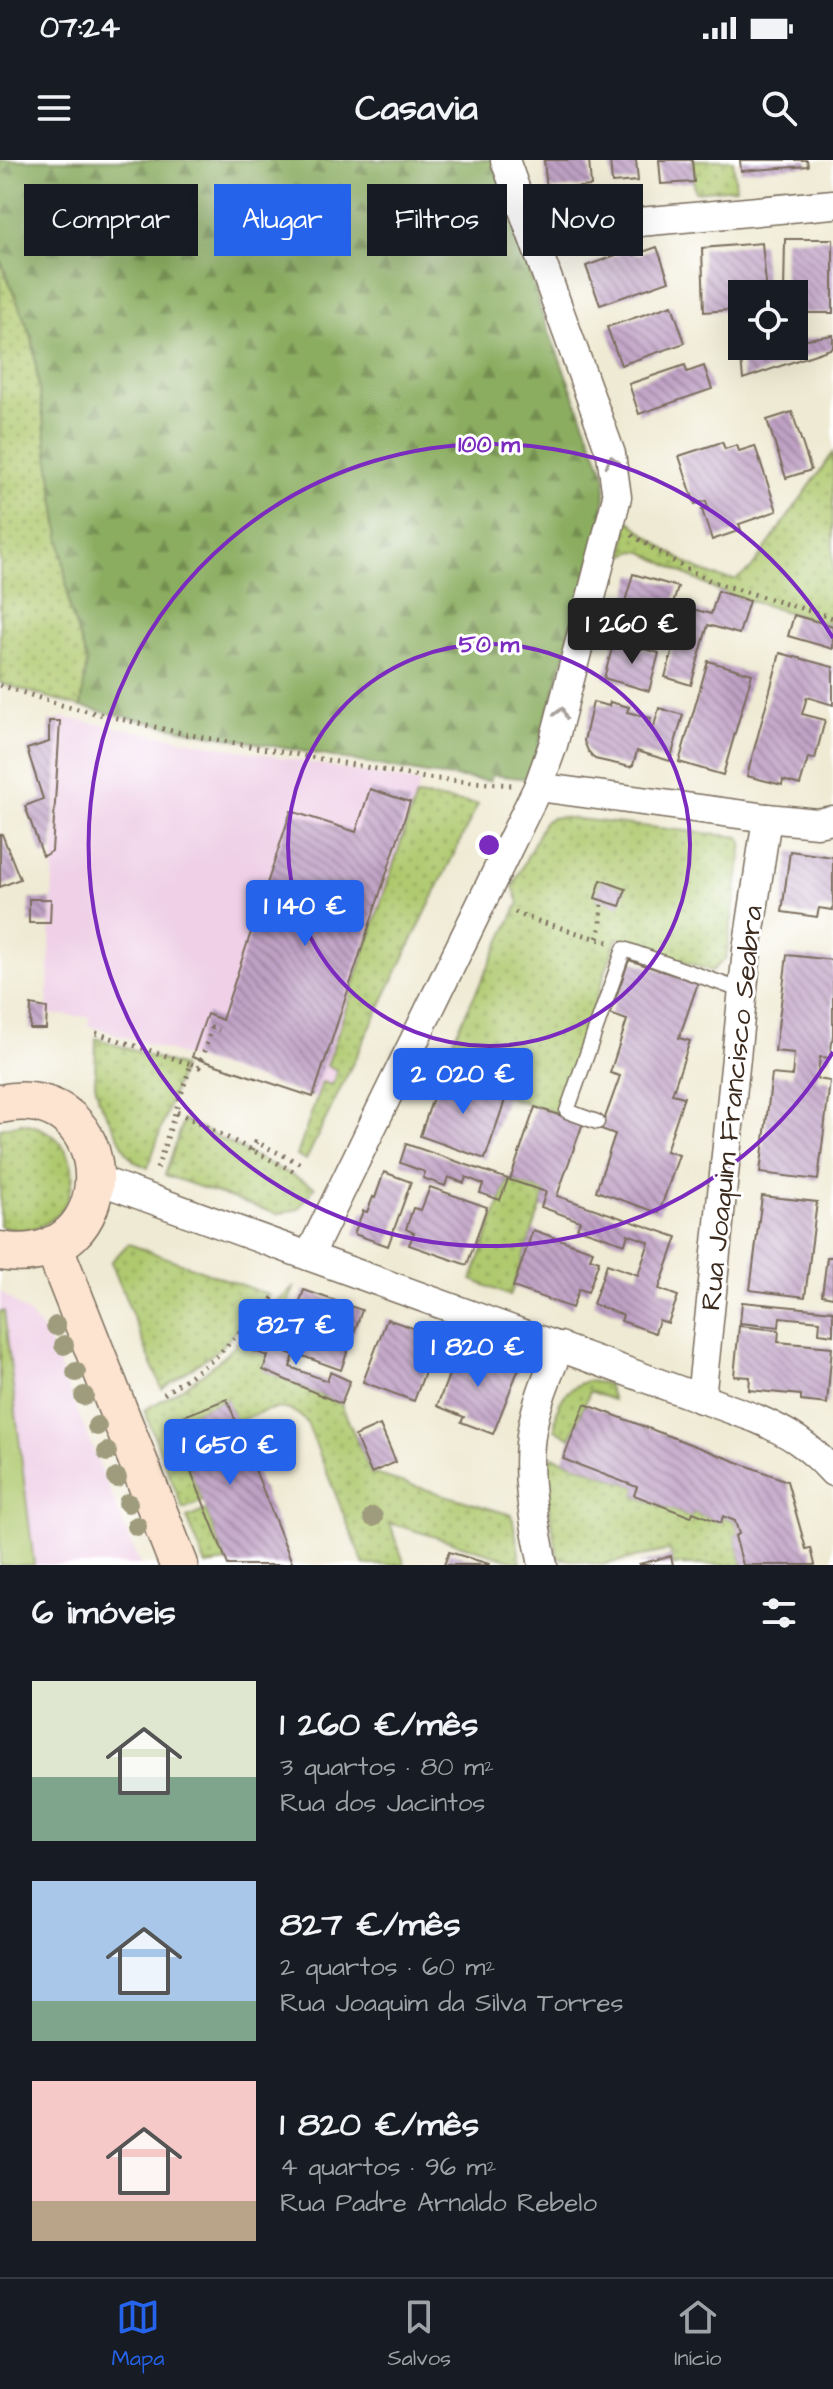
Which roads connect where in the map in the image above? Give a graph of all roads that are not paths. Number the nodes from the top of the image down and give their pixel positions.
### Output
1 (505, 160) edge
2 (833, 204) edge
3 (523, 208) edge
4 (643, 222) edge
5 (541, 256) edge
6 (538, 787) junction
7 (767, 818) junction
8 (833, 820) edge
9 (743, 991) junction
10 (0, 1104) edge
11 (597, 1122) dead end
12 (96, 1179) junction
13 (53, 1245) junction
14 (0, 1251) edge
15 (309, 1256) junction
16 (560, 1346) junction
17 (701, 1399) junction
18 (833, 1472) edge
19 (179, 1565) edge
20 (543, 1565) edge

1 - 3 street
2 - 4 street
6 -> 5 street
6 - 7 street
6 - 15 street
7 - 8 street
7 - 9 street, Rua Joaquim Francisco Seabra
9 - 11 lane
9 - 17 street, Rua Joaquim Francisco Seabra
10 - 12 main road
12 - 13 main road
12 - 15 street
13 - 14 main road
13 - 19 main road
15 - 16 street
16 - 17 street
16 - 20 street
17 - 18 street

